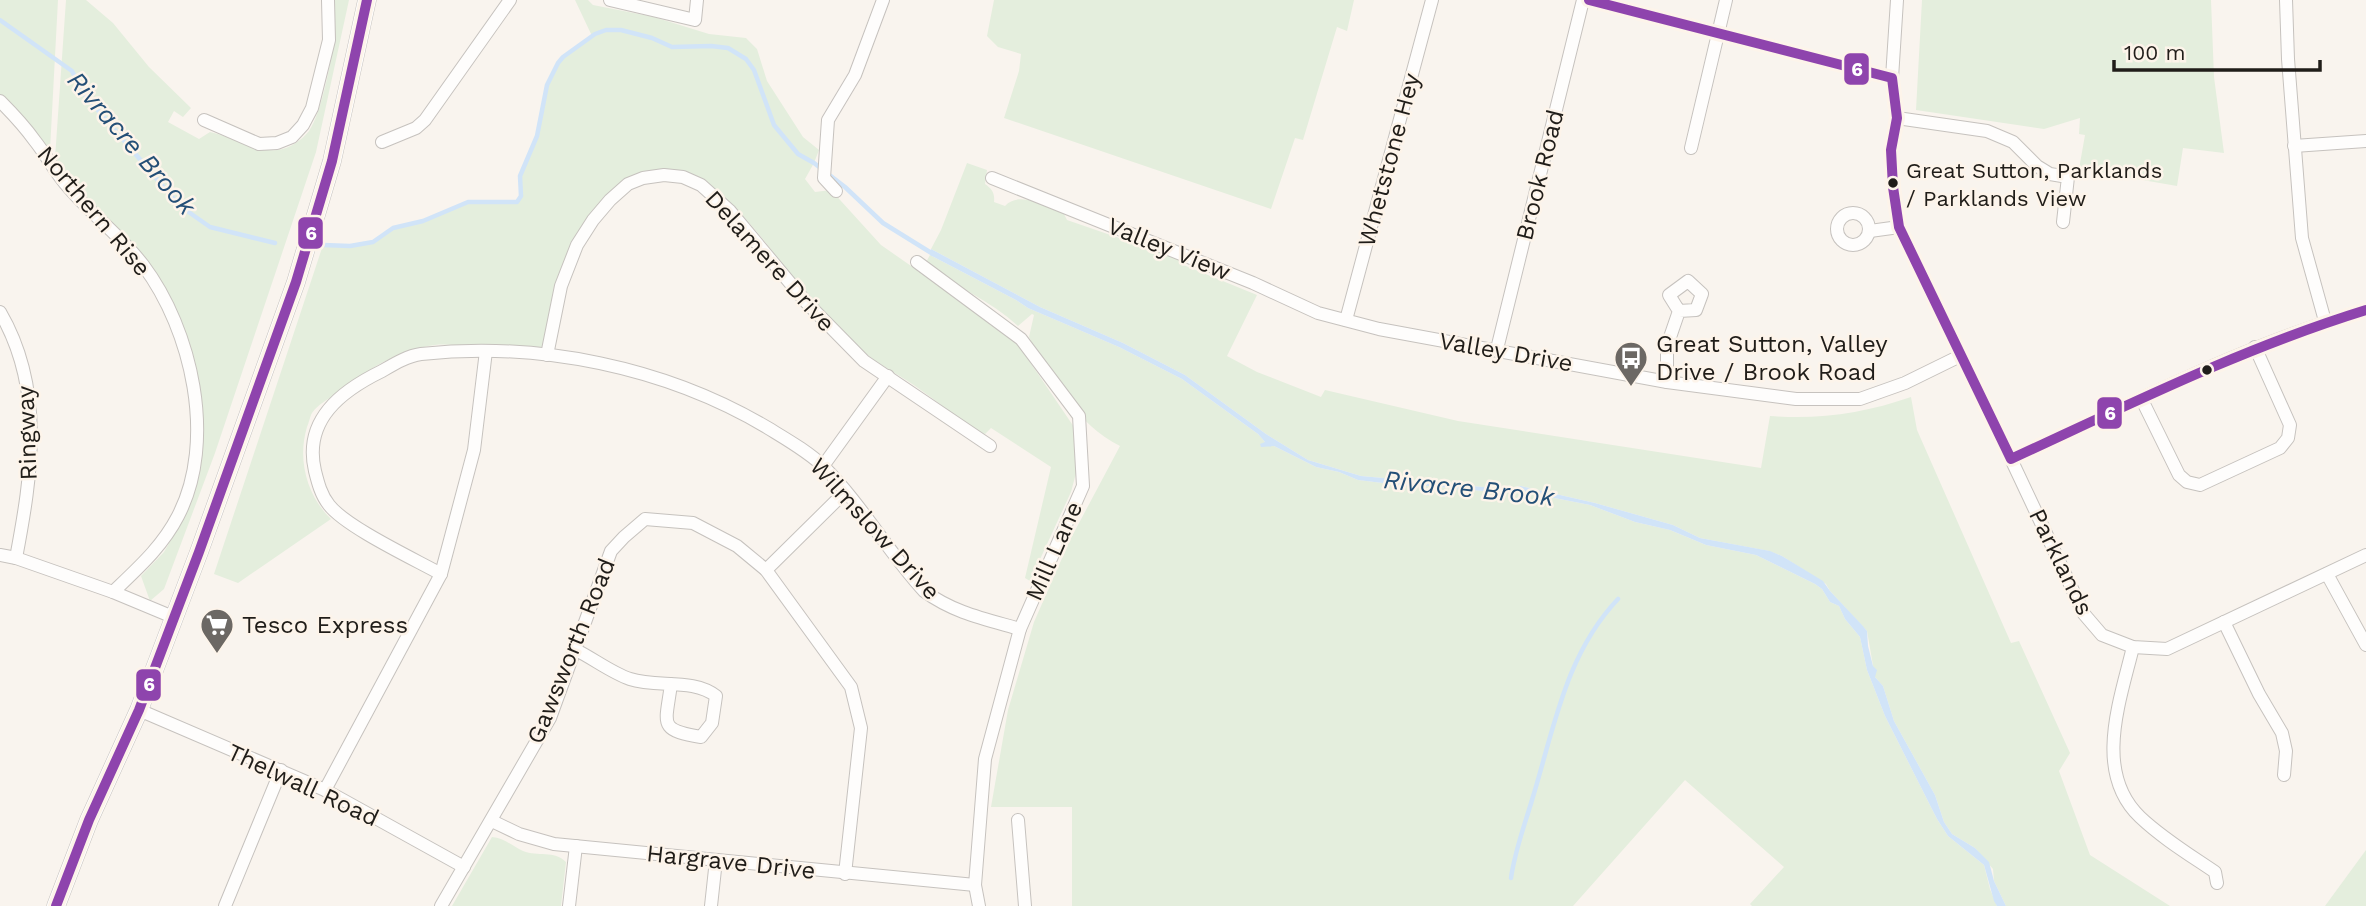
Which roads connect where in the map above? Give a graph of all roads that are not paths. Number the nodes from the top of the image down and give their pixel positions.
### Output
1 (328, 0) edge
2 (367, 0) edge
3 (510, 0) edge
4 (610, 0) edge
5 (697, 0) edge
6 (883, 0) edge
7 (1432, 0) edge
8 (1586, 0) edge
9 (1726, 0) edge
10 (1897, 0) edge
11 (2286, 0) edge
12 (1717, 33) junction
13 (1892, 78) junction
14 (0, 101) edge
15 (1897, 118) junction
16 (204, 120) dead end
17 (2366, 141) edge
18 (382, 142) dead end
19 (2294, 146) junction
20 (1691, 148) dead end
21 (992, 178) dead end
22 (836, 191) dead end
23 (2063, 222) dead end
24 (1899, 227) junction
25 (1870, 231) dead end
26 (917, 262) dead end
27 (2366, 310) edge
28 (1679, 311) dead end
29 (0, 312) edge
30 (1346, 320) junction
31 (2325, 321) junction
32 (2255, 348) junction
33 (1497, 349) junction
34 (486, 351) junction
35 (547, 355) junction
36 (1960, 355) junction
37 (888, 376) junction
38 (1667, 382) junction
39 (2143, 400) junction
40 (990, 446) dead end
41 (2011, 459) junction
42 (823, 466) junction
43 (845, 492) junction
44 (0, 555) edge
45 (2366, 555) edge
46 (16, 558) junction
47 (766, 570) junction
48 (2327, 574) junction
49 (441, 575) junction
50 (113, 592) junction
51 (173, 617) junction
52 (2224, 622) junction
53 (1020, 629) junction
54 (2366, 645) edge
55 (2133, 647) junction
56 (576, 650) junction
57 (671, 684) junction
58 (139, 710) junction
59 (281, 771) junction
60 (2284, 775) dead end
61 (325, 790) junction
62 (1018, 820) dead end
63 (492, 821) junction
64 (576, 846) junction
65 (716, 860) junction
66 (464, 867) junction
67 (845, 874) junction
68 (2217, 883) dead end
69 (975, 885) junction
70 (56, 906) edge
71 (225, 906) edge
72 (441, 906) edge
73 (569, 906) edge
74 (711, 906) edge
75 (979, 906) edge
76 (1025, 906) edge

1 - 16 street
2 - 51 main road
3 - 18 street
4 - 5 street
6 - 22 street
7 - 30 street, Whetstone Hey
8 - 12 street
8 - 33 street, Brook Road
9 - 12 street
10 - 13 street, Parklands
11 - 19 street
12 - 13 street
12 - 20 street
13 - 15 street, Parklands
14 - 50 street, Northern Rise
15 - 23 street
15 - 24 street, Parklands
17 - 19 street
19 - 31 street
21 - 30 street, Valley View
24 - 25 street
24 - 36 street, Parklands
26 - 53 street, Mill Lane
27 - 31 street
28 - 38 street
29 - 46 street, Ringway
30 - 33 street, Valley Drive
31 - 32 street
32 - 39 street
32 - 39 street
33 - 38 street, Valley Drive
34 - 35 street, Wilmslow Drive
34 - 49 street
34 - 49 street, Wilmslow Drive
35 - 37 street, Delamere Drive
35 - 42 street, Wilmslow Drive
36 - 38 street, Valley Drive
36 - 41 street, Parklands
37 - 40 street, Delamere Drive
37 - 42 street
39 - 41 street
41 - 55 street, Parklands
42 - 43 street, Wilmslow Drive
43 - 47 street
43 - 53 street, Wilmslow Drive
44 - 46 street
45 - 48 street, Parklands
46 - 50 street
47 - 56 street, Gawsworth Road
47 - 67 street, Gawsworth Road
48 - 52 street, Parklands
48 - 54 street
49 - 61 street
50 - 51 street
51 - 58 main road
52 - 55 street, Parklands
52 - 60 street
53 - 69 street, Mill Lane
55 - 68 street
56 - 57 street
56 - 63 street, Gawsworth Road
57 - 57 street
58 - 59 street, Thelwall Road
58 - 70 main road
59 - 61 street, Thelwall Road
59 - 71 street
61 - 66 street, Thelwall Road
62 - 76 street
63 - 64 street, Hargrave Drive
63 - 66 street, Gawsworth Road
64 - 65 street, Hargrave Drive
64 - 73 street
65 - 67 street, Hargrave Drive
65 - 74 street
66 - 72 street, Gawsworth Road
67 - 69 street, Hargrave Drive
69 - 75 street, Mill Lane

